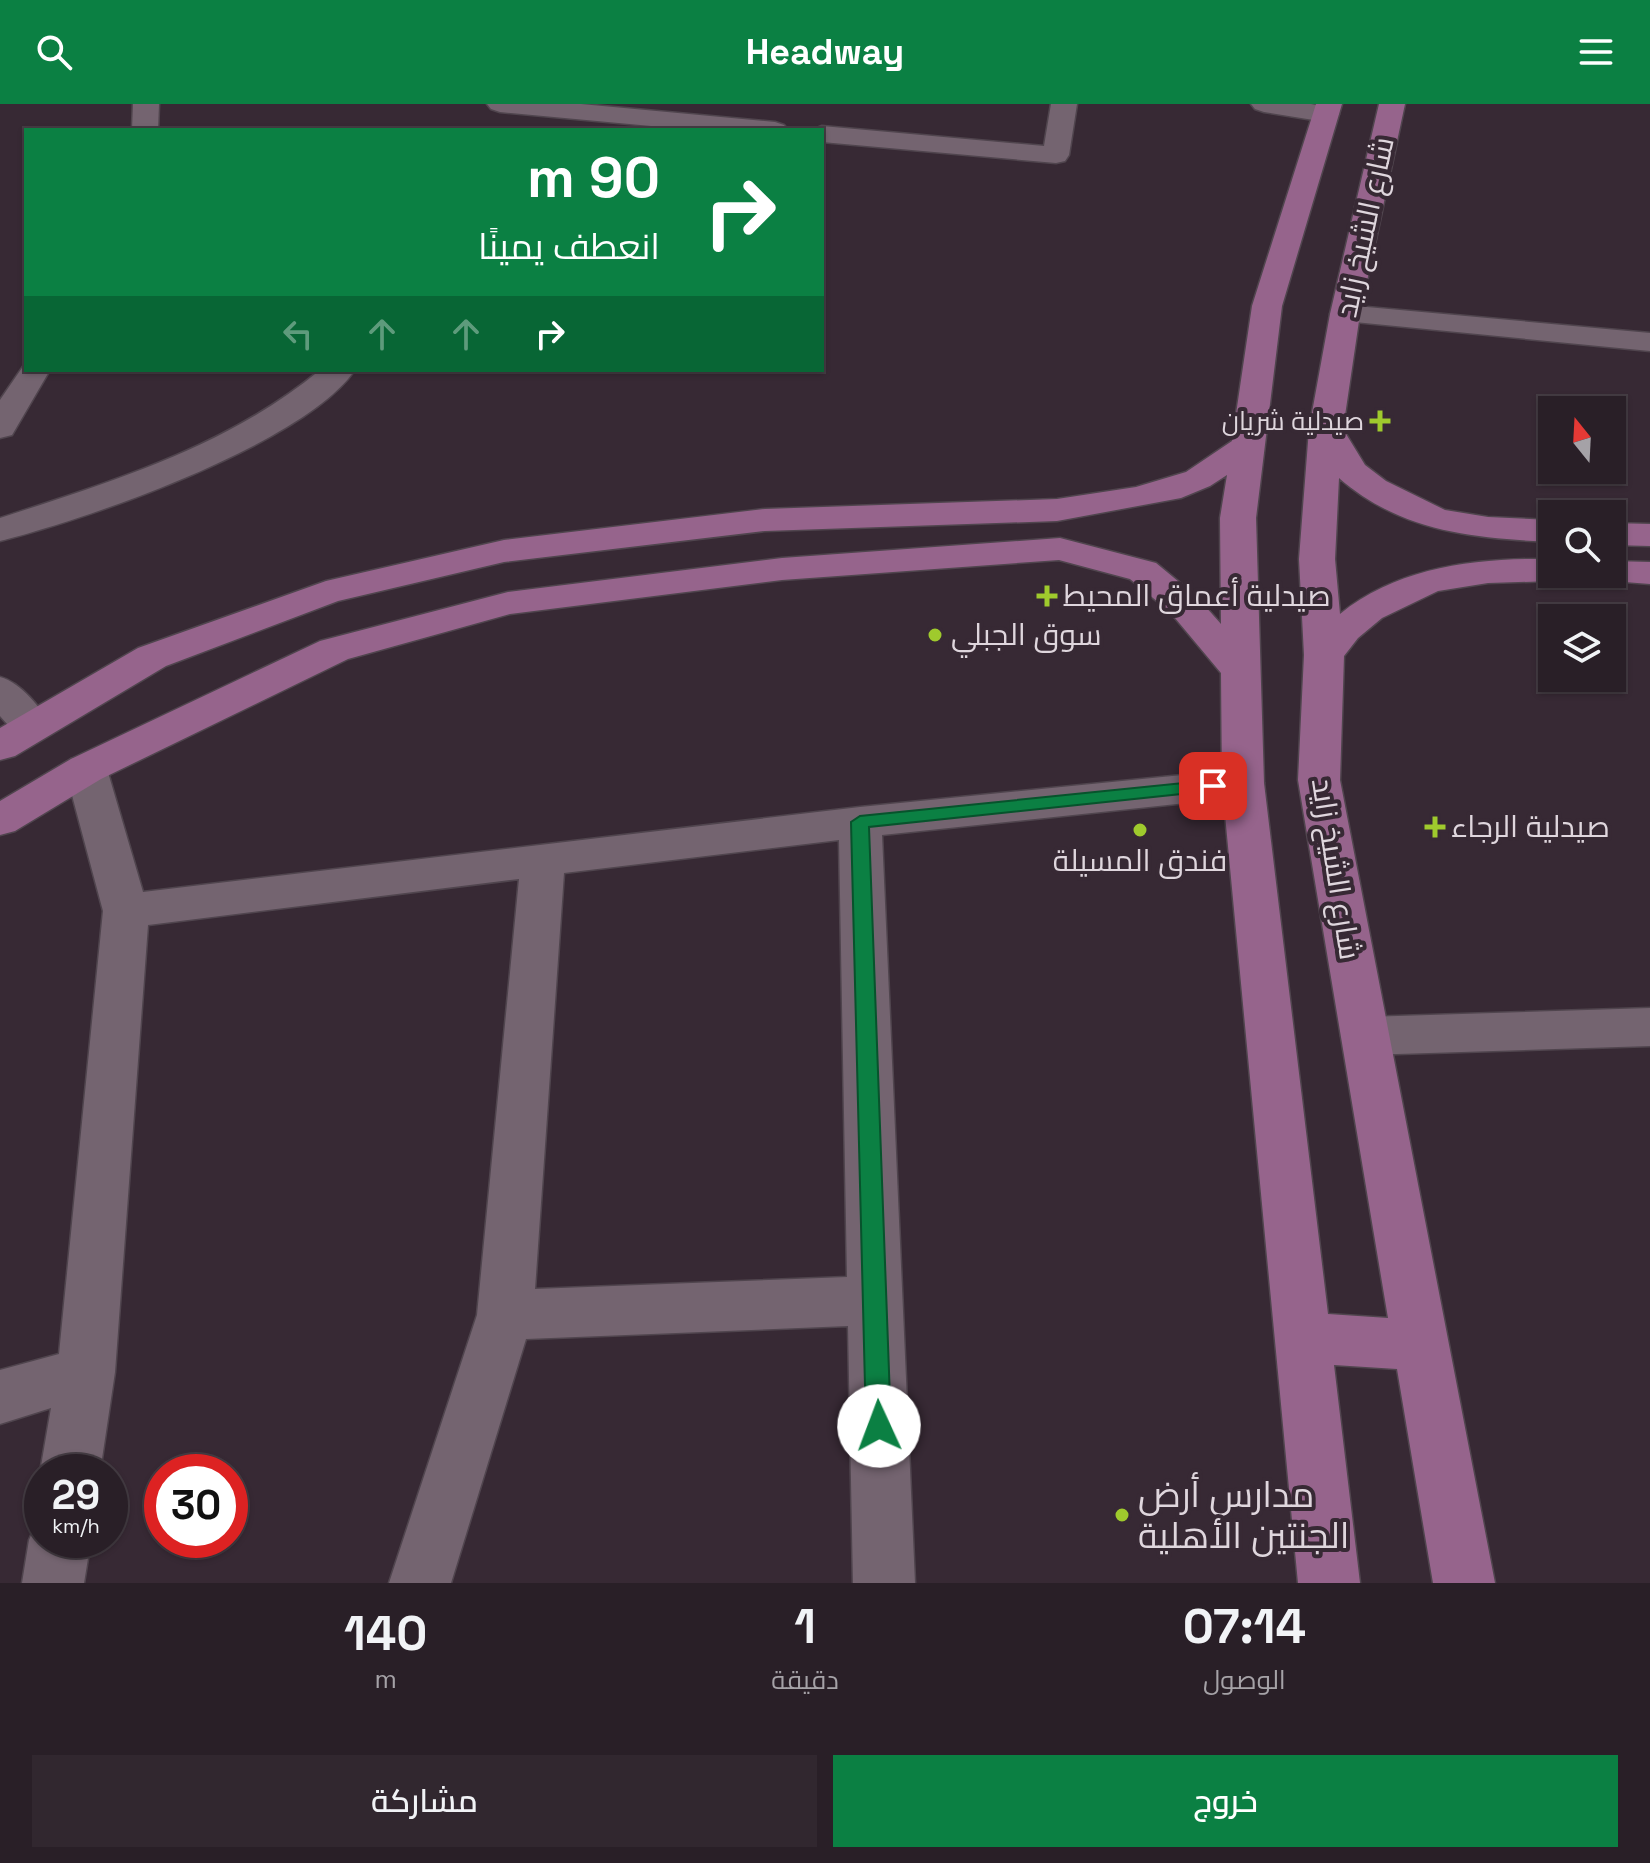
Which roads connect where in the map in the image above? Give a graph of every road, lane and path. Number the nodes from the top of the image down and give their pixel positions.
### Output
1 (146, 104) edge
2 (500, 104) edge
3 (1064, 104) edge
4 (1264, 104) edge
5 (1392, 104) edge
6 (1328, 109) edge
7 (602, 116) edge
8 (145, 128) edge
9 (750, 128) edge
10 (824, 134) edge
11 (1309, 167) junction
12 (1358, 168) junction
13 (1345, 314) junction
14 (1650, 342) edge
15 (33, 372) edge
16 (337, 372) edge
17 (0, 428) edge
18 (1326, 429) junction
19 (1248, 445) junction
20 (0, 530) edge
21 (1538, 530) edge
22 (1626, 534) edge
23 (1650, 535) edge
24 (1538, 570) edge
25 (1626, 572) edge
26 (1650, 573) edge
27 (1324, 655) junction
28 (1241, 671) junction
29 (0, 690) edge
30 (16, 736) edge
31 (86, 769) junction
32 (1243, 783) junction
33 (0, 820) edge
34 (860, 822) junction
35 (543, 860) junction
36 (126, 911) junction
37 (1650, 1027) edge
38 (1365, 1036) junction
39 (874, 1300) junction
40 (505, 1315) junction
41 (1302, 1338) junction
42 (1421, 1345) junction
43 (86, 1372) junction
44 (0, 1397) edge
45 (73, 1454) edge
46 (57, 1558) edge
47 (53, 1583) edge
48 (420, 1583) edge
49 (884, 1583) edge
50 (1329, 1583) edge
51 (1464, 1583) edge

1 - 8 street
2 - 7 street
3 - 10 street
4 - 6 street
5 - 12 main road, شارع الشيخ زايد
6 - 11 main road, شارع الشيخ زايد
7 - 9 street
11 - 12 main road
11 - 19 main road, شارع الشيخ زايد
12 - 13 main road, شارع الشيخ زايد
13 - 14 street
13 - 18 main road, شارع الشيخ زايد
15 - 17 street
16 - 20 street
18 - 21 main road
18 - 27 main road, شارع الشيخ زايد
19 - 28 main road, شارع الشيخ زايد
19 - 30 main road
22 - 23 main road
24 - 27 main road
25 - 26 main road
27 - 38 main road, شارع الشيخ زايد
28 - 31 main road
28 - 32 main road, شارع الشيخ زايد
29 - 30 street
30 - 31 main road
31 - 33 main road
31 - 36 street
32 - 34 street
32 - 41 main road, شارع الشيخ زايد
34 - 35 street
34 - 39 street
35 - 36 street
35 - 40 street
36 - 43 street
37 - 38 street
38 - 42 main road, شارع الشيخ زايد
39 - 40 street
39 - 49 street
40 - 48 street
41 - 42 main road
41 - 50 main road, شارع الشيخ زايد
42 - 51 main road, شارع الشيخ زايد
43 - 44 street
43 - 45 street
46 - 47 street

